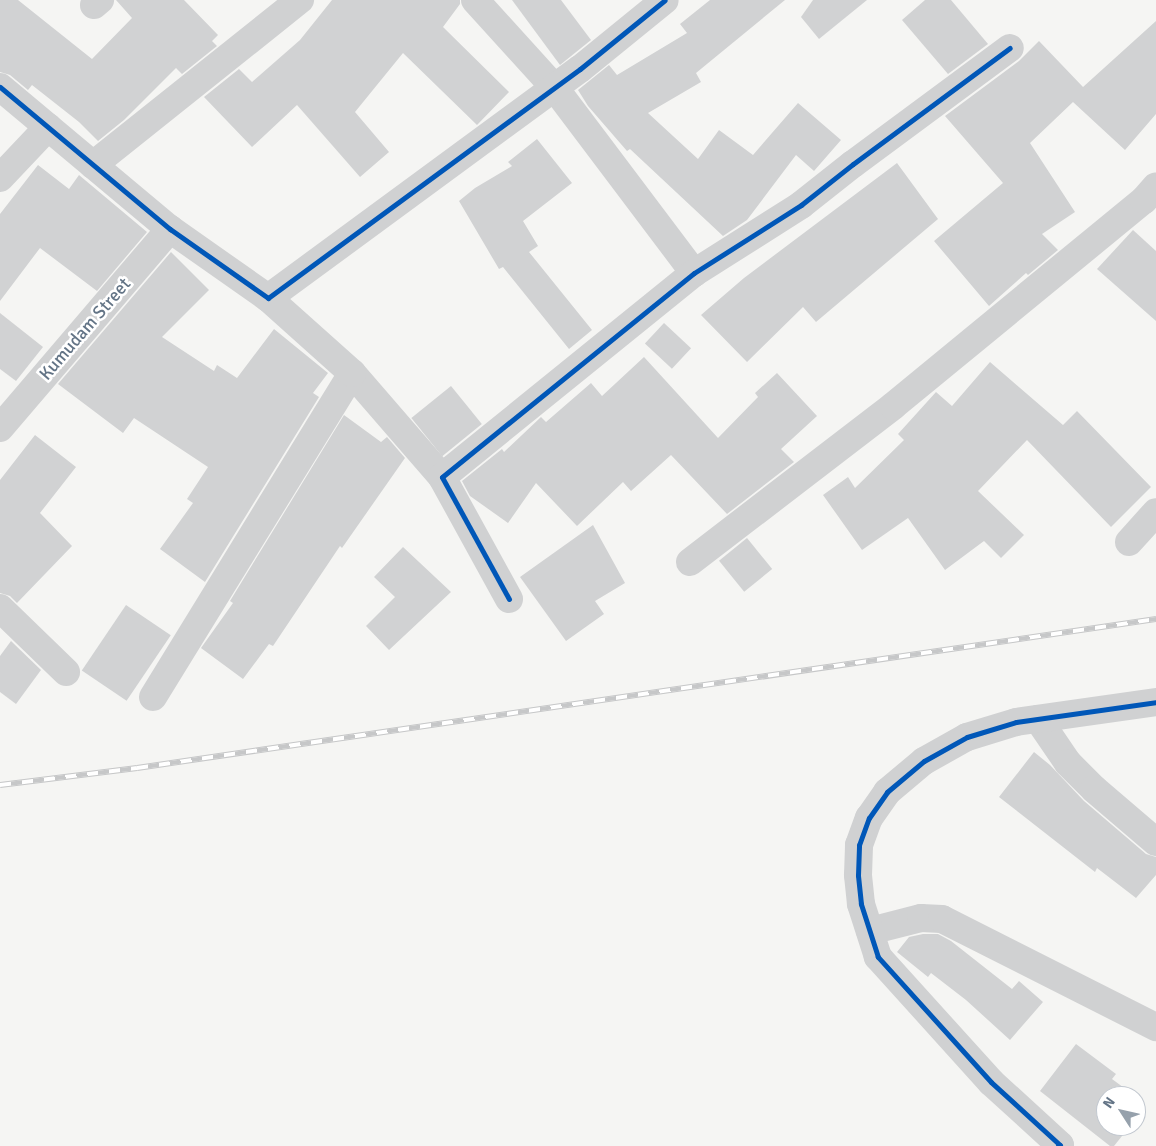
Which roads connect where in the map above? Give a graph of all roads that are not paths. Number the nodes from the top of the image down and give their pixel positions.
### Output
1 (300, 0) edge
2 (474, 0) edge
3 (665, 0) edge
4 (1010, 48) dead end
5 (0, 87) edge
6 (554, 87) junction
7 (48, 127) junction
8 (93, 165) junction
9 (0, 178) edge
10 (1156, 186) edge
11 (170, 229) junction
12 (694, 273) junction
13 (268, 298) junction
14 (352, 373) junction
15 (0, 428) edge
16 (442, 477) junction
17 (1156, 512) edge
18 (1130, 542) dead end
19 (690, 562) dead end
20 (509, 599) dead end
21 (0, 608) edge
22 (66, 672) dead end
23 (153, 697) dead end
24 (1156, 702) edge
25 (1038, 719) junction
26 (1156, 842) edge
27 (870, 931) junction
28 (1156, 1027) edge
29 (1060, 1146) edge

1 - 8 street
2 - 6 street
3 - 6 street
4 - 12 street
5 - 7 street
6 - 12 street
6 - 13 street
7 - 8 street
7 - 9 street
8 - 11 street
10 - 19 street
11 - 13 street
11 - 15 street, Kumudam Street
12 - 16 street
13 - 14 street
14 - 16 street
14 - 23 street
16 - 20 street
17 - 18 street
21 - 22 street
24 - 25 street
25 - 26 street
25 - 27 street
27 - 28 street
27 - 29 street

